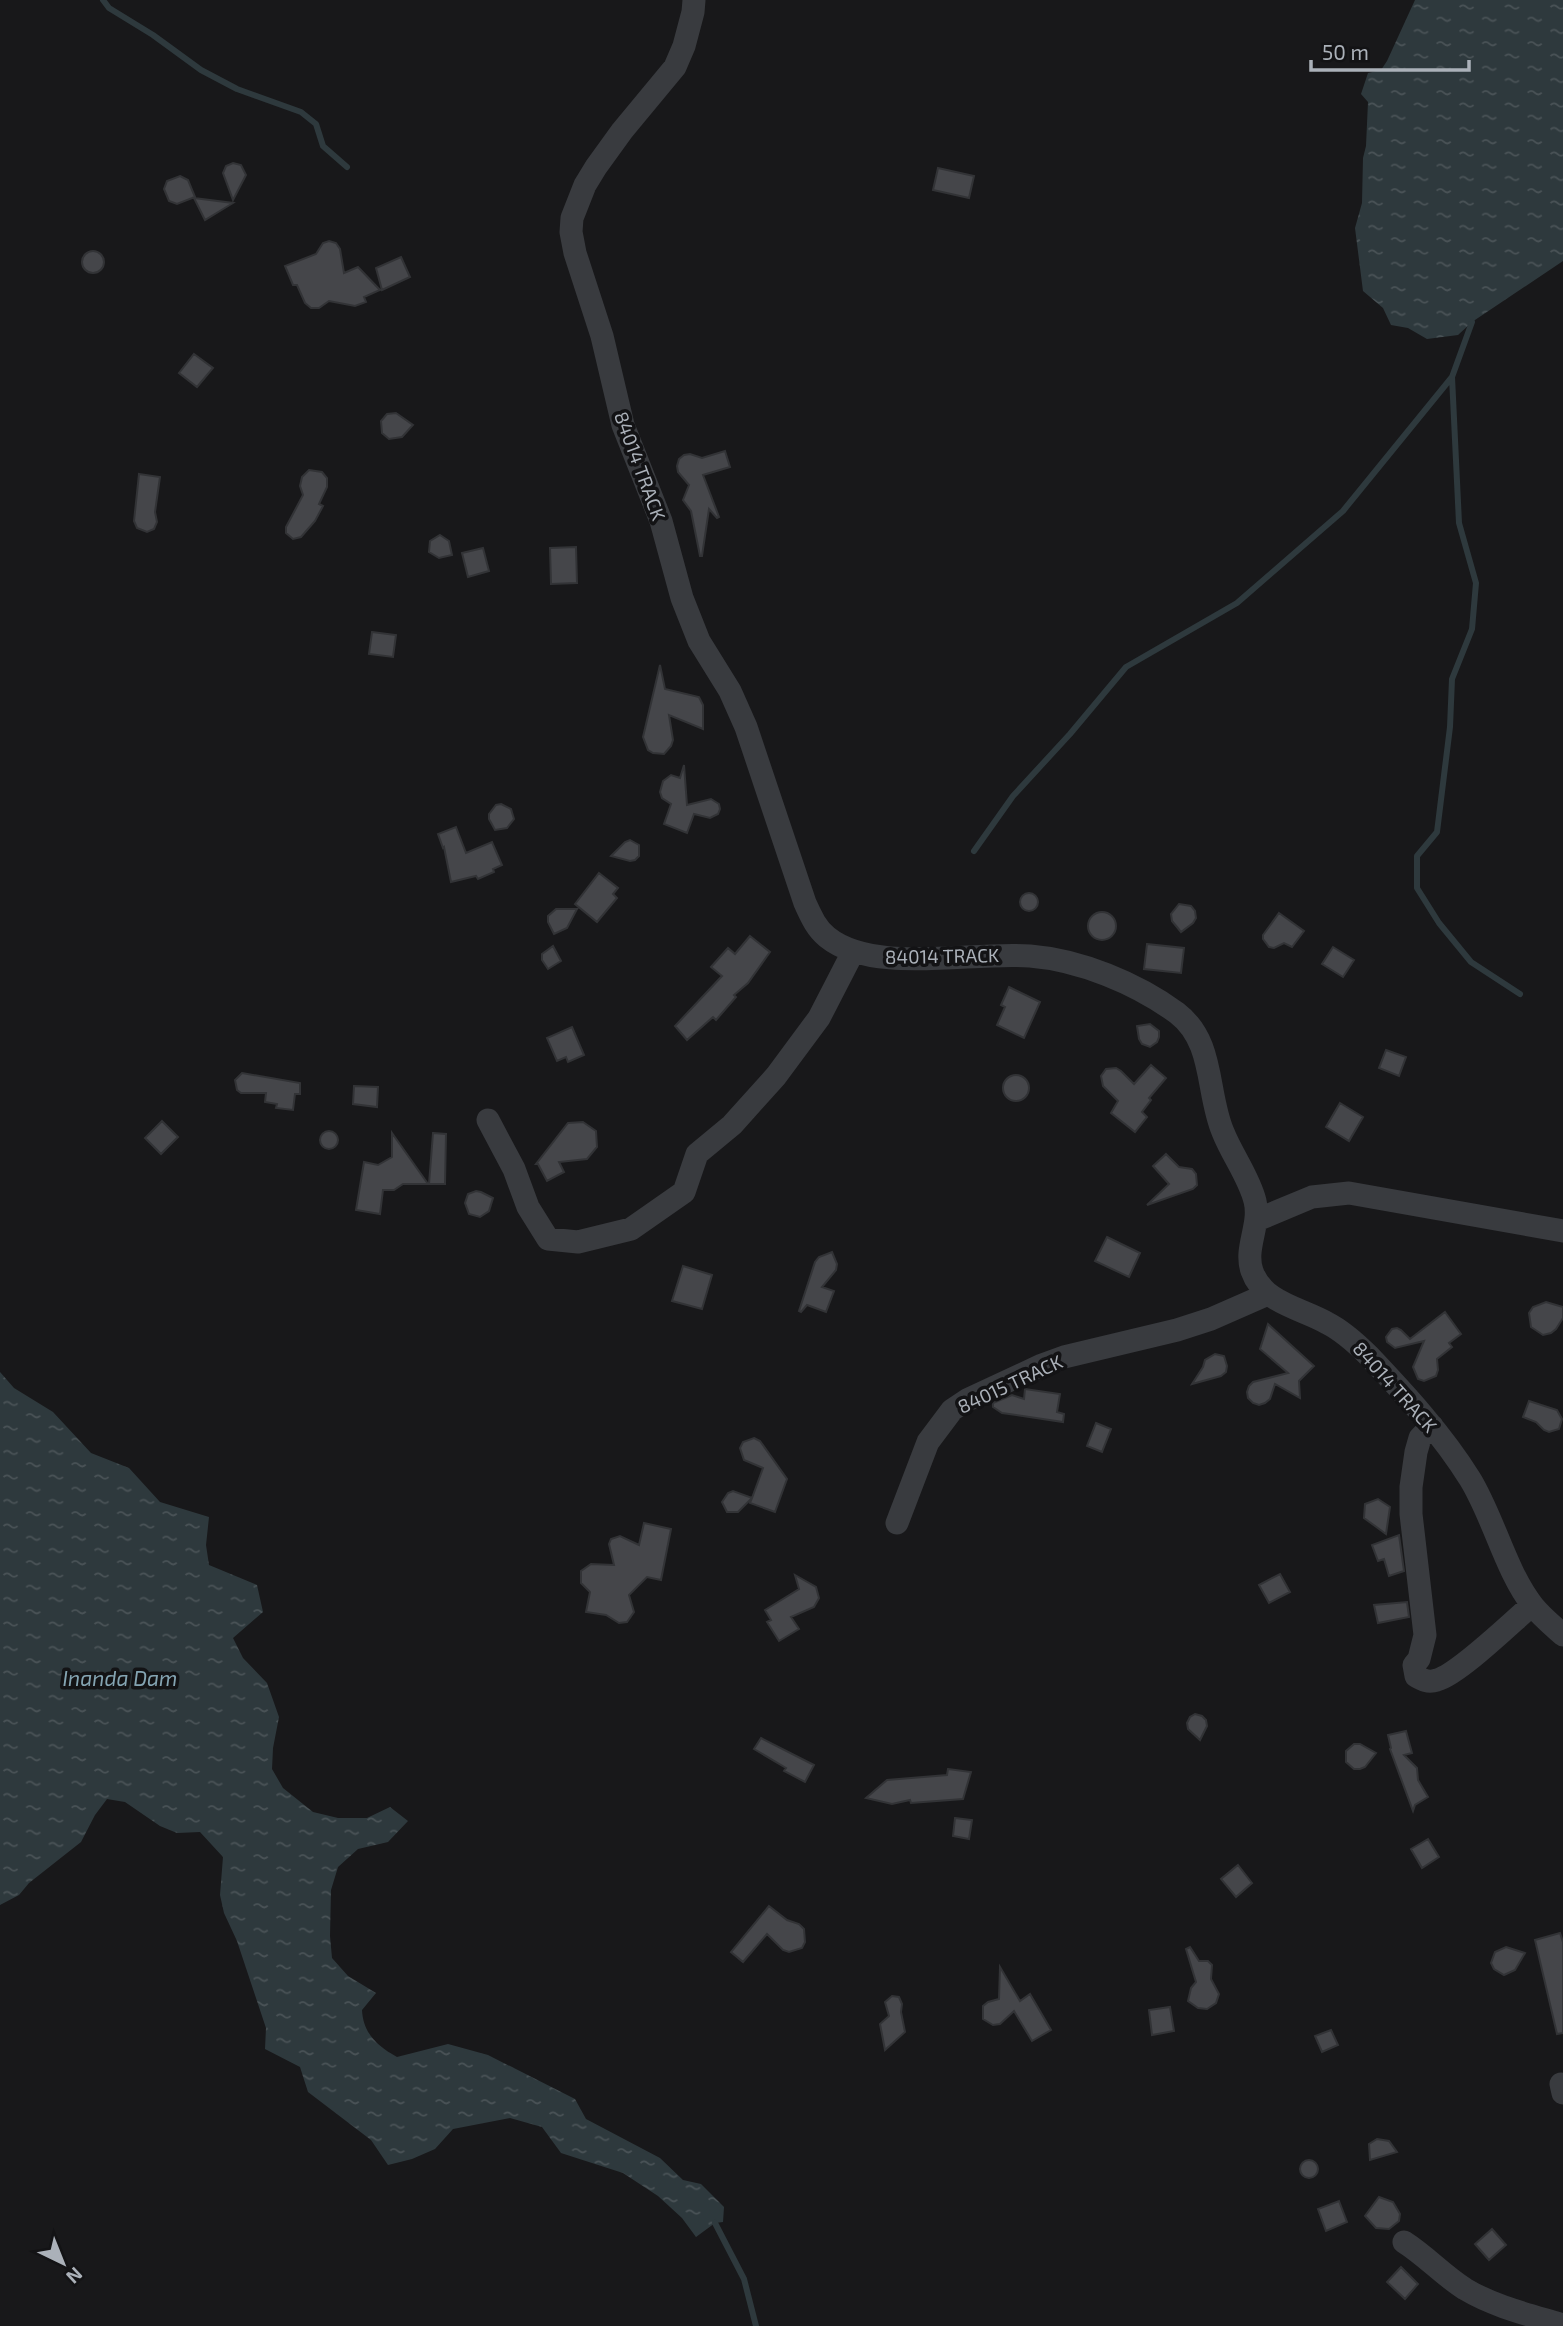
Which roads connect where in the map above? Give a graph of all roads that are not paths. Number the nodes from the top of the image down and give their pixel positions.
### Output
1 (694, 0) edge
2 (853, 952) junction
3 (488, 1119) dead end
4 (1257, 1220) junction
5 (1563, 1231) edge
6 (1268, 1294) junction
7 (1432, 1426) junction
8 (897, 1523) dead end
9 (1532, 1605) junction
10 (1563, 1635) edge
11 (1404, 2242) dead end
12 (1563, 2325) edge

1 - 2 street, 84014 TRACK
2 - 3 street
2 - 4 street, 84014 TRACK
4 - 5 street
4 - 6 street, 84014 TRACK
6 - 7 street, 84014 TRACK
6 - 8 street, 84015 TRACK
7 - 9 street, 84014 TRACK
7 - 9 street
9 - 10 street, 84014 TRACK
11 - 12 street

